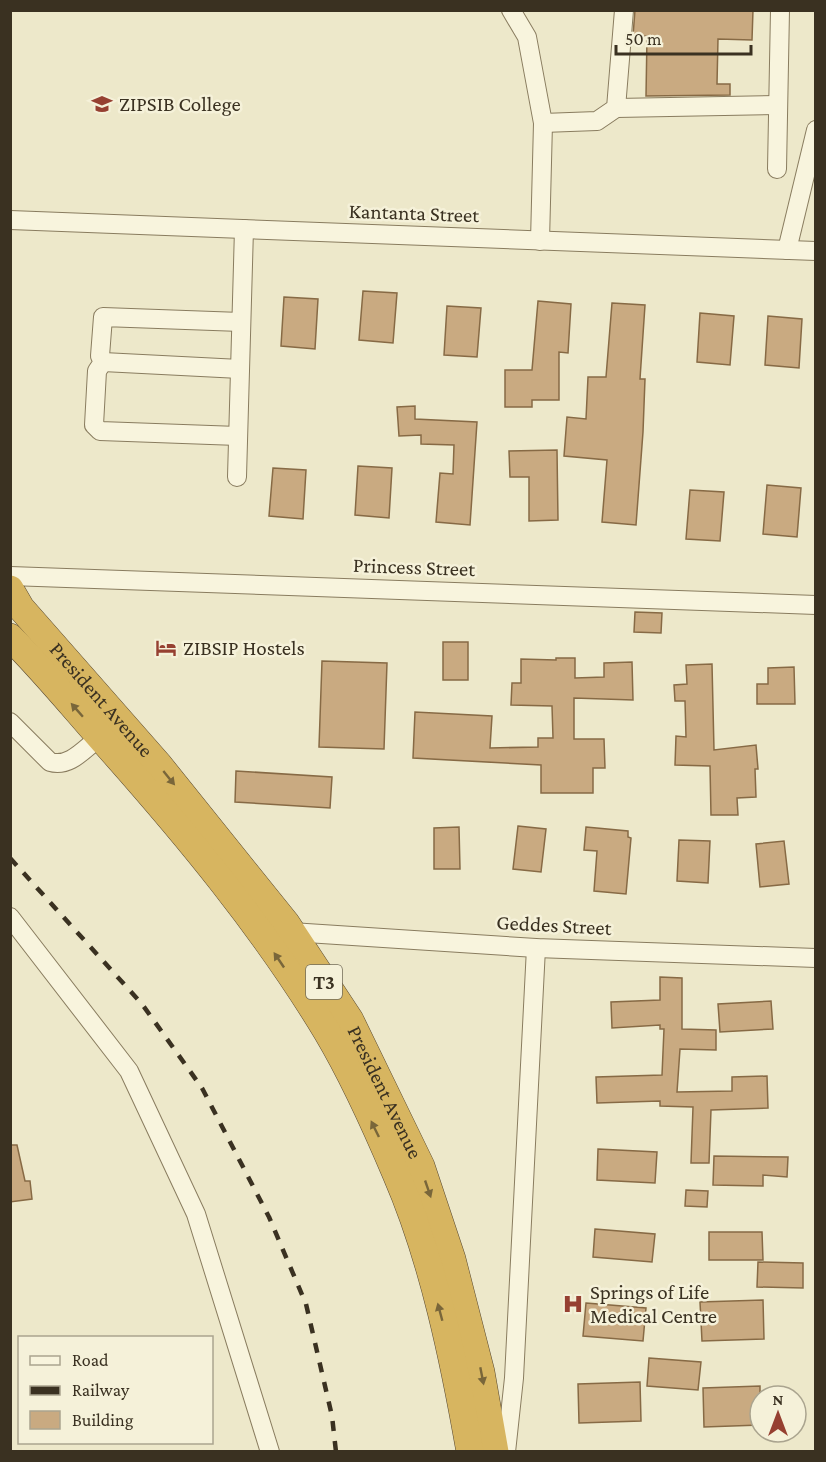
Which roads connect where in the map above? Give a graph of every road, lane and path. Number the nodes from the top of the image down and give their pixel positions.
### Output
1 (511, 10) edge
2 (624, 10) edge
3 (780, 10) edge
4 (778, 105) junction
5 (616, 108) junction
6 (543, 123) junction
7 (816, 130) edge
8 (777, 169) dead end
9 (10, 220) edge
10 (244, 229) junction
11 (540, 241) junction
12 (787, 250) junction
13 (816, 251) edge
14 (242, 322) junction
15 (103, 362) junction
16 (240, 369) junction
17 (238, 436) junction
18 (237, 477) dead end
19 (10, 576) edge
20 (10, 589) edge
21 (816, 605) edge
22 (10, 637) edge
23 (10, 722) edge
24 (100, 737) junction
25 (10, 917) edge
26 (291, 932) junction
27 (536, 948) junction
28 (816, 958) edge
29 (270, 1452) edge
30 (470, 1452) edge
31 (495, 1452) edge
32 (506, 1452) edge

1 - 6 street
2 - 5 street
3 - 4 street
4 - 5 street
4 - 8 street
5 - 6 street
6 - 11 street
7 - 12 street
9 - 10 street, Kantanta Street
10 - 11 street, Kantanta Street
10 - 14 street
11 - 12 street, Kantanta Street
12 - 13 street, Kantanta Street
14 - 15 street
14 - 16 street
15 - 16 street
15 - 17 street
16 - 17 street
17 - 18 street
19 - 21 street, Princess Street
20 -> 26 highway, President Avenue / T3
24 -> 22 highway, President Avenue / T3
23 - 24 street
30 -> 24 highway, President Avenue / T3
25 - 29 street
26 - 27 street, Geddes Street
26 -> 31 highway, President Avenue / T3
27 - 28 street, Geddes Street
27 - 32 street

